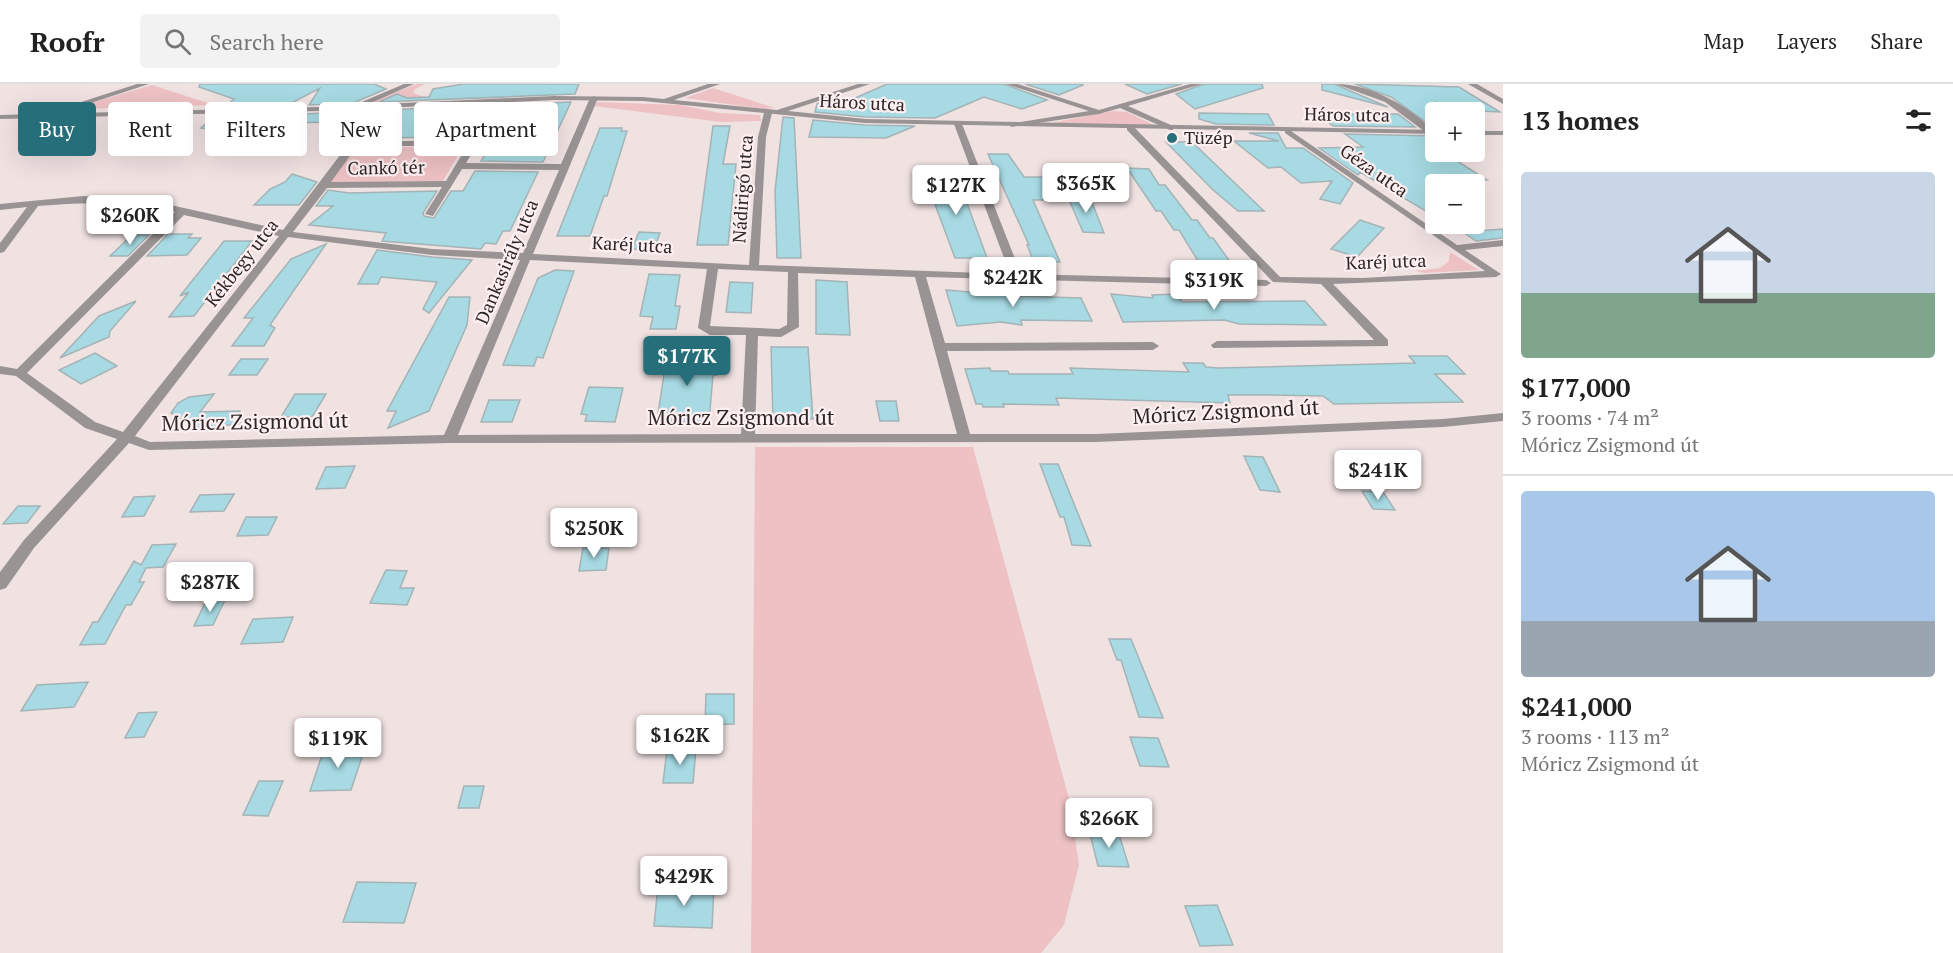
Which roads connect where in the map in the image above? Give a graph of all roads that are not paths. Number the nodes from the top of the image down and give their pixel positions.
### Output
1 (145, 84) edge
2 (410, 84) edge
3 (716, 84) edge
4 (866, 84) edge
5 (1010, 84) edge
6 (1340, 84) edge
7 (1472, 84) edge
8 (1192, 85) edge
9 (594, 98) junction
10 (665, 100) junction
11 (87, 102) edge
12 (366, 102) edge
13 (1503, 102) edge
14 (402, 105) edge
15 (1121, 106) junction
16 (319, 108) edge
17 (1099, 112) junction
18 (96, 113) edge
19 (768, 113) junction
20 (18, 116) edge
21 (0, 117) edge
22 (958, 124) junction
23 (1011, 125) junction
24 (1425, 126) edge
25 (1130, 128) junction
26 (1170, 128) junction
27 (1288, 131) junction
28 (1425, 132) edge
29 (1485, 133) edge
30 (1503, 133) edge
31 (345, 156) edge
32 (466, 156) edge
33 (460, 166) junction
34 (565, 167) junction
35 (449, 184) junction
36 (324, 185) junction
37 (36, 202) junction
38 (0, 207) edge
39 (180, 213) junction
40 (430, 214) dead end
41 (286, 234) junction
42 (1503, 243) edge
43 (1455, 248) junction
44 (0, 250) edge
45 (528, 256) junction
46 (713, 266) junction
47 (754, 268) junction
48 (793, 269) junction
49 (920, 274) junction
50 (1500, 275) edge
51 (1016, 276) junction
52 (1272, 281) junction
53 (1324, 281) junction
54 (752, 332) junction
55 (1217, 345) dead end
56 (1153, 346) dead end
57 (939, 347) junction
58 (0, 370) edge
59 (20, 373) junction
60 (1503, 417) edge
61 (126, 438) junction
62 (449, 439) junction
63 (748, 440) junction
64 (965, 440) junction
65 (0, 584) edge

1 - 11 street
2 - 12 street
3 - 10 street
4 - 19 street
5 - 17 street
6 - 24 street
7 - 13 street
8 - 15 street
9 - 10 street, Háros utca
9 - 14 street, Háros utca
9 - 34 street, Dankasirály utca
10 - 19 street, Háros utca
15 - 17 street
15 - 26 street
16 - 18 street, Háros utca
17 - 23 street
19 - 22 street, Háros utca
19 - 47 street, Nádirigó utca
20 - 21 street, Háros utca
22 - 23 street, Háros utca
22 - 51 street
23 - 25 street, Háros utca
25 - 26 street, Háros utca
25 - 52 street
26 - 27 street, Háros utca
27 - 28 street, Háros utca
27 - 43 street, Géza utca
29 - 30 street
31 - 36 street, Kékbegy utca
32 - 33 street, Cankó tér
33 - 34 street
33 - 35 street, Cankó tér
34 - 45 street, Dankasirály utca
35 - 36 street, Cankó tér
35 - 40 street, Cankó tér
36 - 41 street, Kékbegy utca
37 - 38 street, Karéj utca
37 - 39 street, Karéj utca
37 - 44 street
39 - 41 street, Karéj utca
39 - 59 street
41 - 45 street, Karéj utca
41 - 61 street, Kékbegy utca
42 - 43 street
43 - 50 street, Géza utca
45 - 46 street, Karéj utca
45 - 62 street, Dankasirály utca
46 - 47 street, Karéj utca
46 - 54 street
47 - 48 street, Karéj utca
48 - 49 street, Karéj utca
48 - 54 street
49 - 51 street, Karéj utca
49 - 57 street
50 - 53 street, Karéj utca
51 - 52 street, Karéj utca
52 - 53 street, Karéj utca
53 - 55 street
54 - 63 street
56 - 57 street
57 - 64 street
58 - 59 street, Móricz Zsigmond út
59 - 61 street, Móricz Zsigmond út
60 - 64 street, Móricz Zsigmond út
61 - 62 street, Móricz Zsigmond út
61 - 65 street, Kékbegy utca
62 - 63 street, Móricz Zsigmond út
63 - 64 street, Móricz Zsigmond út

